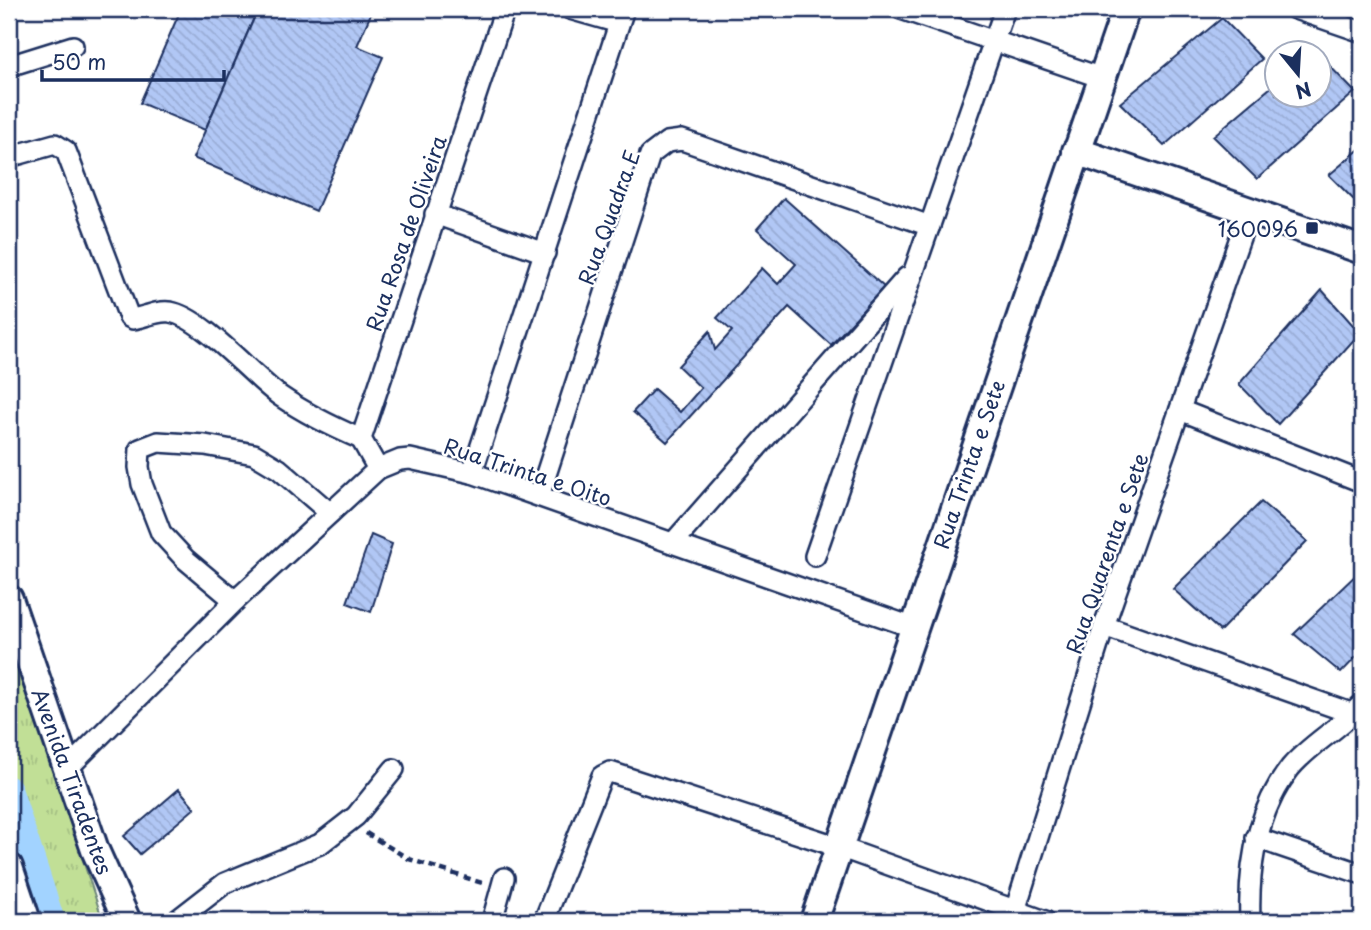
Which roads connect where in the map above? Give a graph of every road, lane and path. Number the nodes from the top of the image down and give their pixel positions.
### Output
1 (505, 9) edge
2 (570, 9) edge
3 (902, 9) edge
4 (1005, 9) edge
5 (1126, 9) edge
6 (1295, 9) edge
7 (621, 16) edge
8 (1362, 32) edge
9 (994, 42) junction
10 (73, 46) dead end
11 (9, 66) edge
12 (1102, 78) junction
13 (1076, 151) junction
14 (9, 157) edge
15 (1249, 212) junction
16 (435, 214) junction
17 (930, 226) junction
18 (1362, 250) edge
19 (545, 253) junction
20 (914, 268) junction
21 (1180, 410) junction
22 (361, 439) junction
23 (378, 469) junction
24 (472, 473) junction
25 (1362, 482) edge
26 (539, 496) junction
27 (330, 513) junction
28 (673, 543) junction
29 (815, 556) dead end
30 (9, 599) edge
31 (235, 601) junction
32 (1104, 626) junction
33 (912, 627) junction
34 (1359, 712) edge
35 (67, 769) junction
36 (394, 769) dead end
37 (346, 824) junction
38 (1256, 838) junction
39 (839, 847) junction
40 (9, 867) edge
41 (1362, 874) edge
42 (502, 883) joint
43 (1015, 911) junction
44 (27, 921) edge
45 (127, 921) edge
46 (176, 921) edge
47 (492, 921) edge
48 (544, 921) edge
49 (814, 921) edge
50 (1045, 921) edge
51 (1250, 921) edge

1 - 16 street, Rua Rosa de Oliveira
2 - 7 street
3 - 9 street
4 - 9 street
5 - 12 street, Rua Trinta e Sete
6 - 8 street
7 - 19 street
9 - 12 street
9 - 17 street
10 - 11 street
12 - 13 street, Rua Trinta e Sete
13 - 15 street
13 - 33 street, Rua Trinta e Sete
14 - 22 street
15 - 18 street
15 - 21 street, Rua Quarenta e Sete
16 - 19 street
16 - 22 street, Rua Rosa de Oliveira
17 - 20 street
17 - 26 street, Rua Quadra E
19 - 24 street
20 - 28 street
20 - 29 street
21 - 25 street
21 - 32 street, Rua Quarenta e Sete
22 - 23 street
23 - 24 street, Rua Trinta e Oito
23 - 27 street, Rua Trinta e Oito
24 - 26 street, Rua Trinta e Oito
26 - 28 street, Rua Trinta e Oito
27 - 31 street, Rua Trinta e Oito
27 - 31 street
28 - 33 street, Rua Trinta e Oito
30 - 35 street, Avenida Tiradentes
31 - 35 street, Rua Trinta e Oito
32 - 34 street
32 - 43 street, Rua Quarenta e Sete
33 - 39 street, Rua Trinta e Sete
34 - 38 street
35 - 45 street, Avenida Tiradentes
36 - 37 street
37 - 42 path
37 - 46 street
38 - 41 street
38 - 51 street
39 - 43 street
39 - 48 street
39 - 49 street, Rua Trinta e Sete
40 - 44 street
42 - 47 street
43 - 50 street

